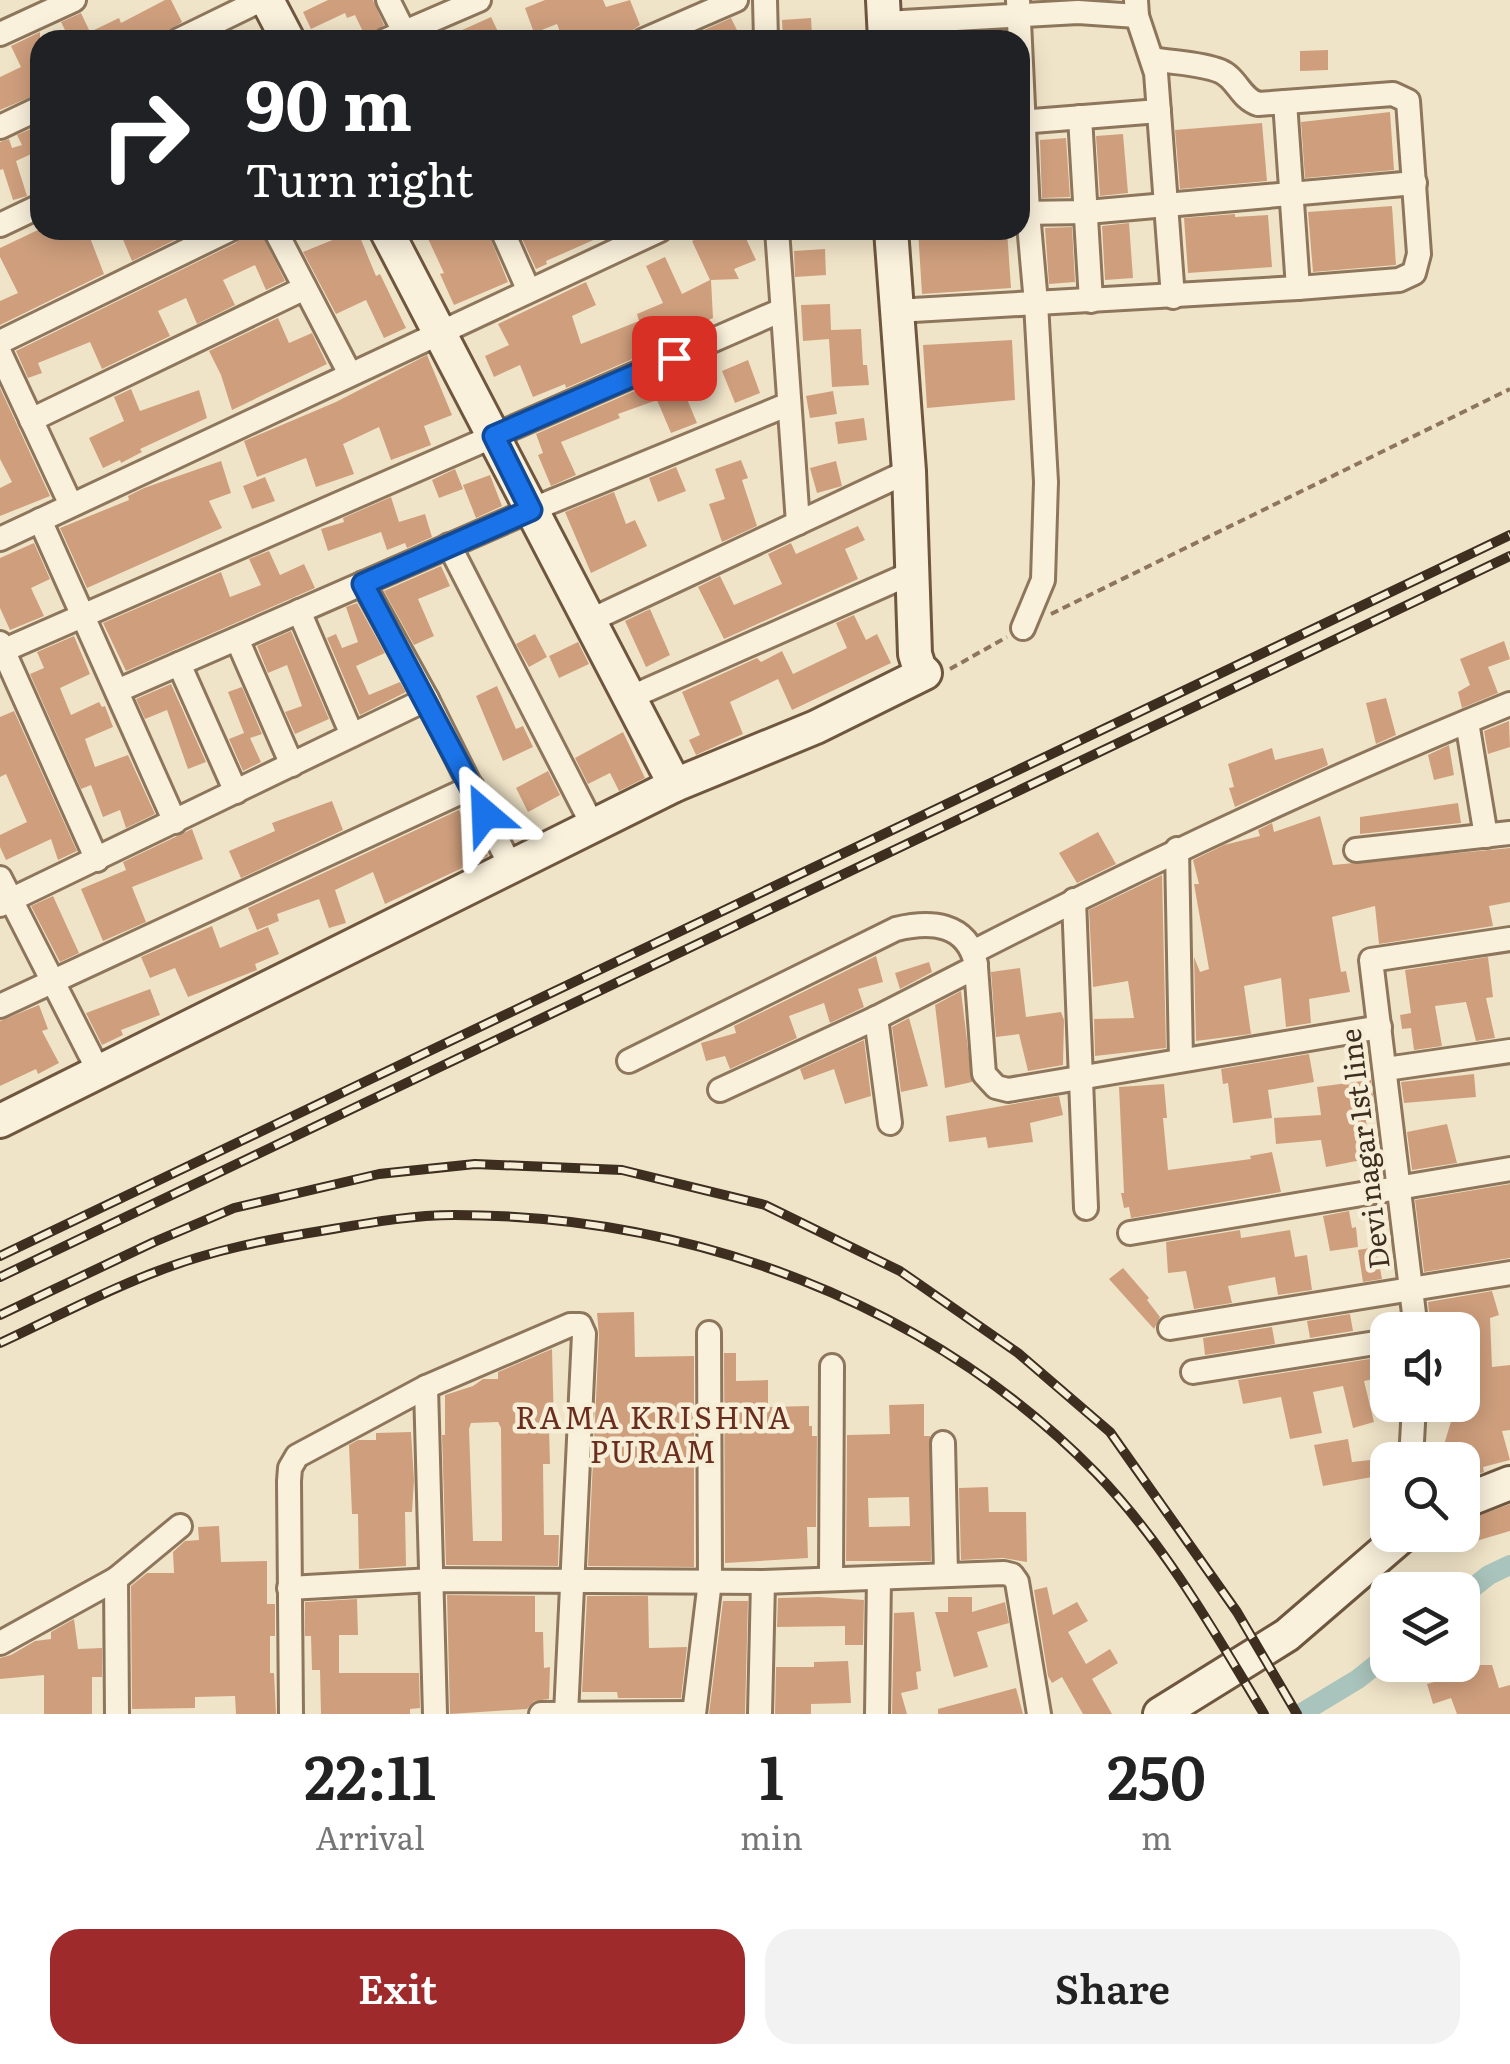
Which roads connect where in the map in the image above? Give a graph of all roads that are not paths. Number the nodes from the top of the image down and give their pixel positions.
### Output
1 (264, 0) edge
2 (388, 0) edge
3 (479, 0) edge
4 (736, 0) edge
5 (765, 0) edge
6 (60, 3) edge
7 (1078, 6) edge
8 (1019, 7) edge
9 (1136, 8) edge
10 (884, 21) edge
11 (200, 30) edge
12 (282, 30) edge
13 (403, 30) edge
14 (416, 30) edge
15 (667, 30) edge
16 (766, 30) edge
17 (0, 34) edge
18 (1153, 60) junction
19 (1285, 102) junction
20 (1159, 111) junction
21 (30, 113) edge
22 (1080, 117) junction
23 (1030, 121) edge
24 (0, 128) edge
25 (1415, 183) junction
26 (1292, 194) junction
27 (1166, 204) junction
28 (30, 211) edge
29 (1087, 212) junction
30 (1030, 213) edge
31 (0, 225) edge
32 (209, 240) edge
33 (280, 240) edge
34 (391, 240) edge
35 (506, 240) edge
36 (638, 240) edge
37 (778, 240) edge
38 (892, 240) edge
39 (1028, 240) edge
40 (305, 288) junction
41 (1298, 288) junction
42 (528, 290) junction
43 (1173, 296) junction
44 (1091, 301) junction
45 (1036, 303) junction
46 (782, 310) junction
47 (896, 311) junction
48 (439, 332) junction
49 (0, 342) edge
50 (0, 354) edge
51 (350, 374) junction
52 (789, 404) junction
53 (31, 420) junction
54 (494, 436) junction
55 (908, 470) junction
56 (71, 505) junction
57 (531, 510) junction
58 (40, 520) junction
59 (798, 523) junction
60 (0, 539) edge
61 (449, 546) junction
62 (914, 572) junction
63 (363, 584) junction
64 (299, 612) junction
65 (83, 616) junction
66 (590, 621) junction
67 (1023, 628) road end
68 (237, 639) junction
69 (1, 649) edge
70 (179, 664) junction
71 (117, 691) junction
72 (629, 698) junction
73 (427, 699) junction
74 (1510, 704) edge
75 (1467, 722) junction
76 (352, 736) junction
77 (292, 765) junction
78 (674, 786) junction
79 (472, 787) junction
80 (236, 792) junction
81 (175, 822) junction
82 (593, 826) junction
83 (1510, 834) edge
84 (1486, 836) junction
85 (1177, 849) junction
86 (1356, 850) dead end
87 (97, 860) junction
88 (511, 867) junction
89 (0, 878) edge
90 (1074, 900) junction
91 (5, 902) edge
92 (1510, 939) edge
93 (975, 960) junction
94 (52, 981) junction
95 (0, 1006) edge
96 (876, 1018) junction
97 (1380, 1026) junction
98 (1510, 1050) edge
99 (1181, 1060) junction
100 (628, 1062) dead end
101 (1386, 1068) junction
102 (99, 1072) junction
103 (1081, 1075) junction
104 (720, 1090) dead end
105 (0, 1121) edge
106 (890, 1123) dead end
107 (1510, 1169) edge
108 (1401, 1188) junction
109 (1086, 1208) dead end
110 (1130, 1234) dead end
111 (1510, 1272) edge
112 (1410, 1290) junction
113 (1413, 1312) edge
114 (1170, 1328) dead end
115 (710, 1332) dead end
116 (1370, 1344) edge
117 (832, 1366) dead end
118 (1193, 1372) dead end
119 (426, 1388) junction
120 (943, 1443) dead end
121 (1510, 1484) edge
122 (1480, 1495) edge
123 (180, 1526) dead end
124 (1383, 1552) edge
125 (946, 1574) junction
126 (879, 1578) junction
127 (831, 1579) junction
128 (116, 1580) junction
129 (432, 1580) junction
130 (574, 1580) junction
131 (710, 1581) junction
132 (764, 1582) junction
133 (289, 1588) junction
134 (0, 1643) edge
135 (118, 1714) edge
136 (291, 1714) edge
137 (435, 1714) edge
138 (541, 1714) edge
139 (566, 1714) edge
140 (694, 1714) edge
141 (760, 1714) edge
142 (877, 1714) edge
143 (1039, 1714) edge
144 (1160, 1714) edge

1 - 11 street
1 - 12 street
2 - 13 street
3 - 14 street
4 - 15 street
5 - 16 street
6 - 17 street
7 - 8 street
7 - 9 street
8 - 10 street
9 - 18 street
18 - 19 street
18 - 20 street
19 - 25 street
19 - 26 street
20 - 22 street
20 - 27 street
21 - 24 street
22 - 23 street
22 - 29 street
25 - 26 street
25 - 41 street
26 - 27 street
26 - 41 street
27 - 29 street
27 - 43 street
28 - 31 street
29 - 30 street
29 - 44 street
32 - 49 street
33 - 40 street
34 - 48 street
35 - 42 street
36 - 42 street
37 - 46 street
38 - 47 street
39 - 45 street
40 - 51 street
40 - 53 street
41 - 43 street
42 - 48 street
43 - 44 street
44 - 45 street
45 - 47 street
45 - 67 street
46 - 52 street
46 - 54 street
47 - 55 street
48 - 51 street
48 - 54 street
50 - 53 street
51 - 56 street
52 - 57 street
52 - 59 street
53 - 56 street
54 - 57 street
54 - 65 street
55 - 59 street
55 - 62 street
56 - 58 street
57 - 61 street
57 - 66 street
58 - 60 street
58 - 65 street
59 - 66 street
61 - 63 street
61 - 82 street
62 - 72 street
62 - 78 street
63 - 64 street
63 - 73 street
64 - 68 street
64 - 76 street
65 - 69 street
65 - 71 street
66 - 72 street
68 - 70 street
68 - 77 street
69 - 87 street
70 - 71 street
70 - 80 street
71 - 81 street
72 - 78 street
73 - 76 street
73 - 79 street
74 - 75 street
75 - 84 street
75 - 85 street
76 - 77 street
77 - 80 street
78 - 82 street
79 - 88 street
79 - 94 street
80 - 81 street
81 - 87 street
82 - 88 street
83 - 84 street
84 - 86 street
85 - 90 street
85 - 99 street
87 - 91 street
88 - 102 street
89 - 91 street
90 - 93 street
90 - 103 street
91 - 94 street
92 - 97 street, Devi nagar 1st line
93 - 96 street
93 - 100 street
93 - 103 street
94 - 95 street
94 - 102 street
96 - 104 street
96 - 106 street
97 - 99 street
97 - 101 street, Devi nagar 1st line
98 - 101 street
99 - 103 street
101 - 108 street, Devi nagar 1st line
102 - 105 street
103 - 109 street
107 - 108 street
108 - 110 street
108 - 112 street, Devi nagar 1st line
111 - 112 street
112 - 113 street, Devi nagar 1st line
112 - 114 street
115 - 131 street
116 - 118 street
117 - 127 street
119 - 129 street
119 - 130 street
119 - 133 street
120 - 125 street
121 - 122 street
123 - 128 street
124 - 144 street
125 - 126 street
125 - 143 street
126 - 127 street
126 - 142 street
127 - 132 street
128 - 134 street
128 - 135 street
129 - 130 street
129 - 133 street
129 - 137 street
130 - 131 street
130 - 139 street
131 - 132 street
131 - 140 street
132 - 141 street
133 - 136 street
138 - 139 street
139 - 140 street

